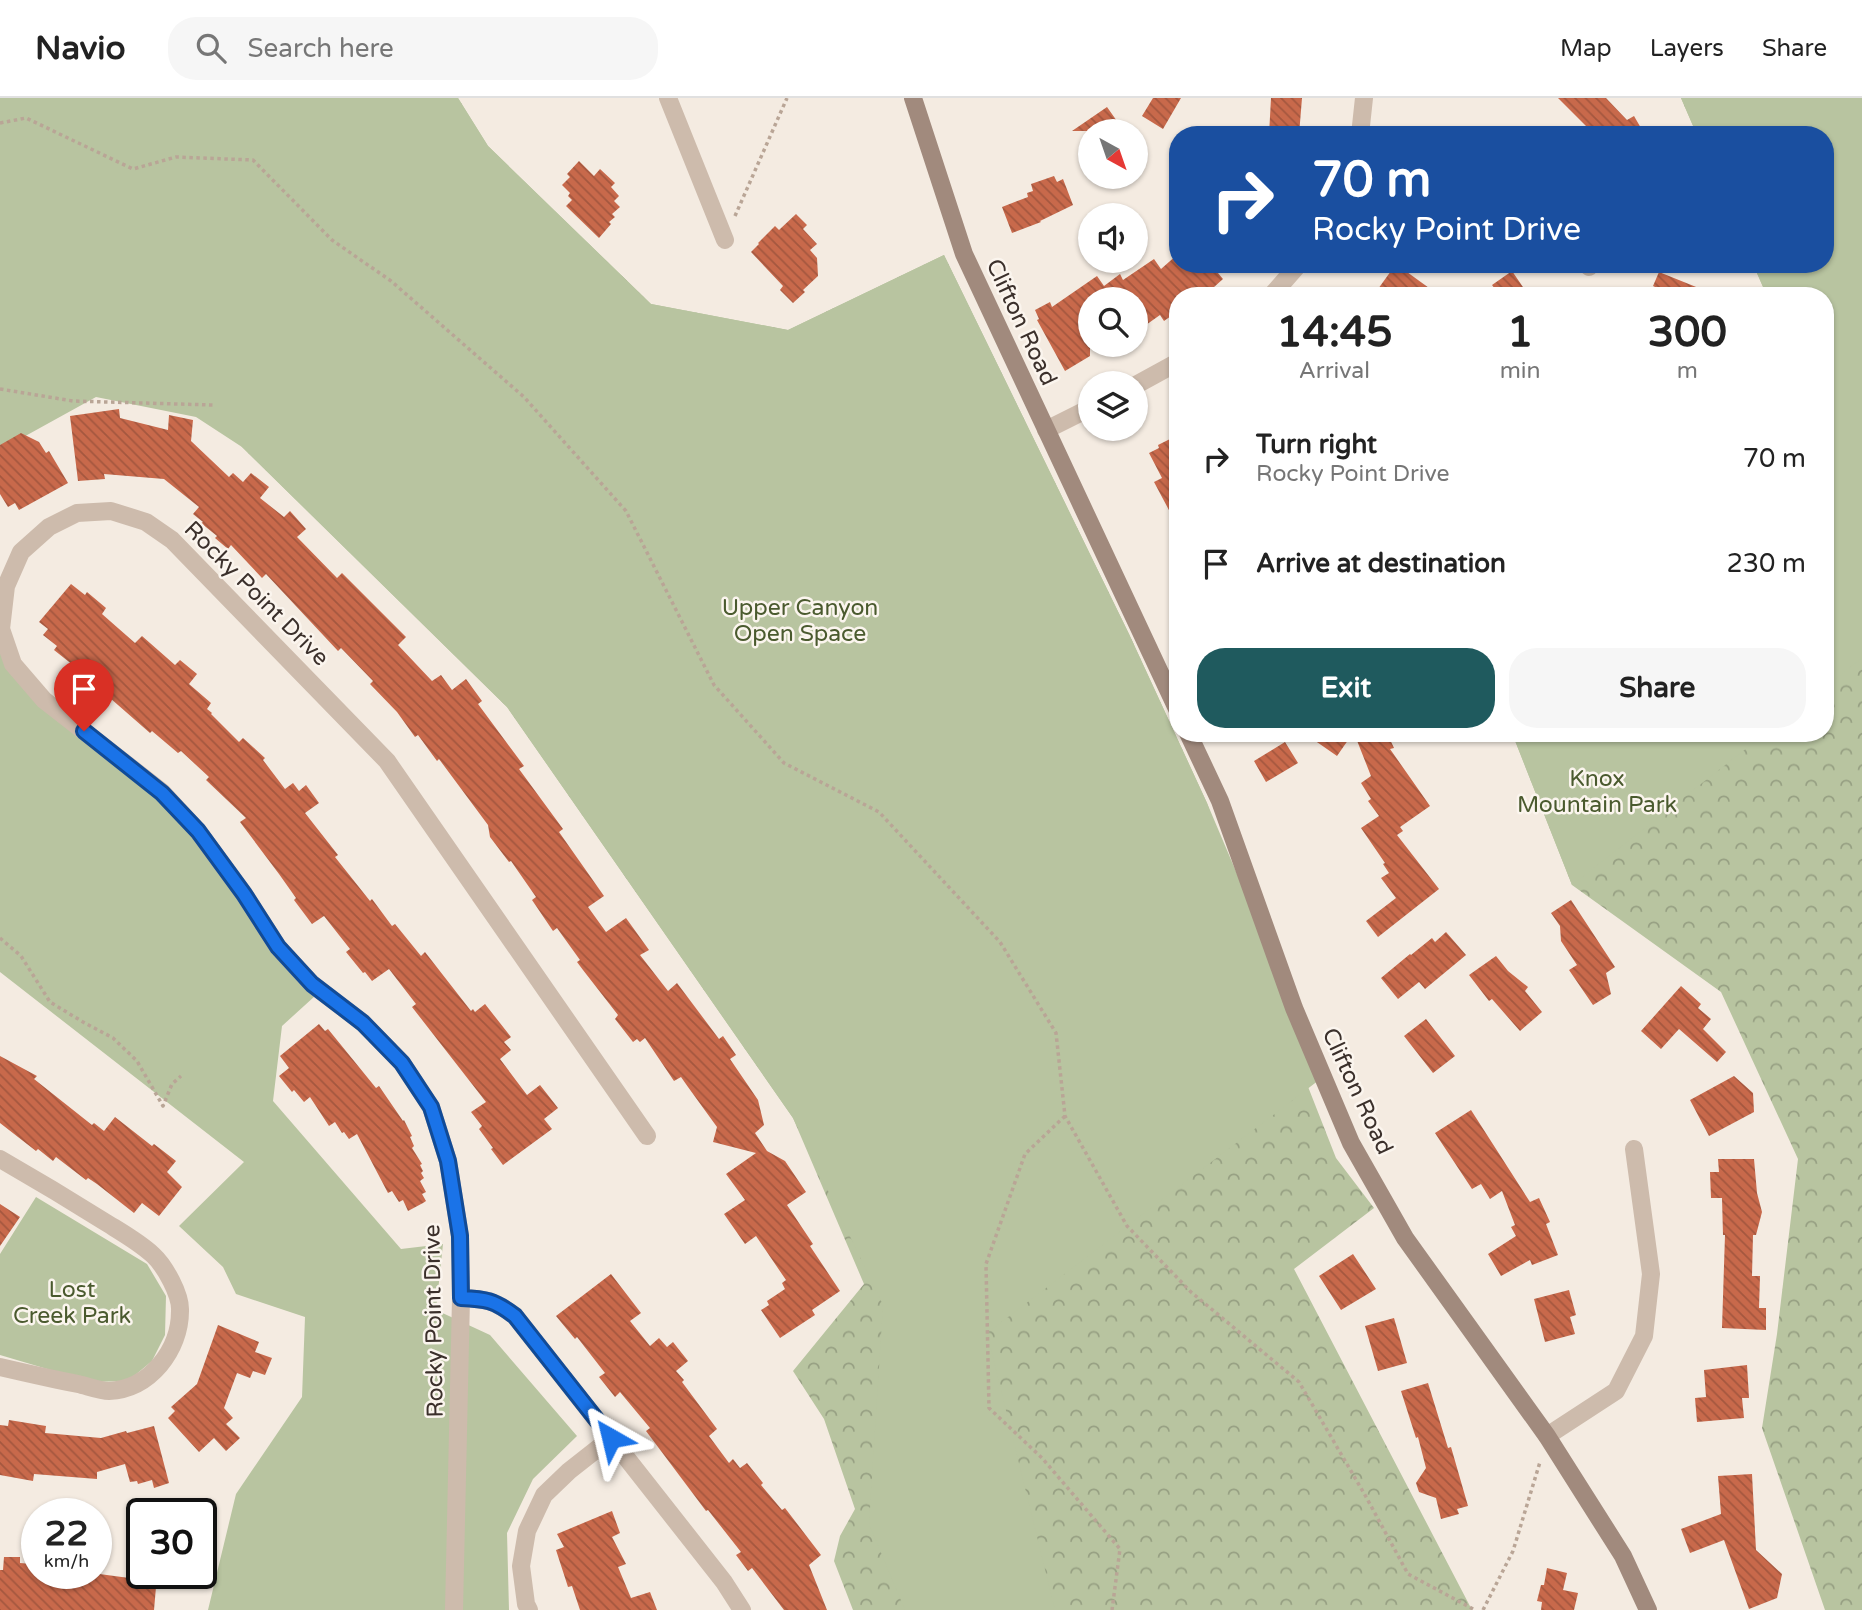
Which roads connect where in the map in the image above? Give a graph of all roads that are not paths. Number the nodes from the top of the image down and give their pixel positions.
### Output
1 (668, 98) edge
2 (913, 98) edge
3 (1364, 98) edge
4 (1361, 126) edge
5 (725, 240) road end
6 (1291, 273) edge
7 (1279, 287) edge
8 (1169, 367) edge
9 (1148, 378) edge
10 (1078, 414) edge
11 (1046, 430) junction
12 (1169, 691) edge
13 (1192, 742) edge
14 (647, 1136) dead end
15 (1634, 1149) dead end
16 (0, 1159) edge
17 (461, 1298) junction
18 (0, 1367) edge
19 (1547, 1436) junction
20 (611, 1438) junction
21 (454, 1610) edge
22 (528, 1610) edge
23 (742, 1610) edge
24 (1648, 1610) edge

1 - 5 street
2 - 11 street, Clifton Road
3 - 4 street
6 - 7 street
8 - 9 street
10 - 11 street
11 - 12 street, Clifton Road
13 - 19 street, Clifton Road
14 - 17 street, Rocky Point Drive
15 - 19 street
16 - 18 street
17 - 20 street
17 - 21 street, Rocky Point Drive
19 - 24 street, Clifton Road
20 - 22 street
20 - 23 street

